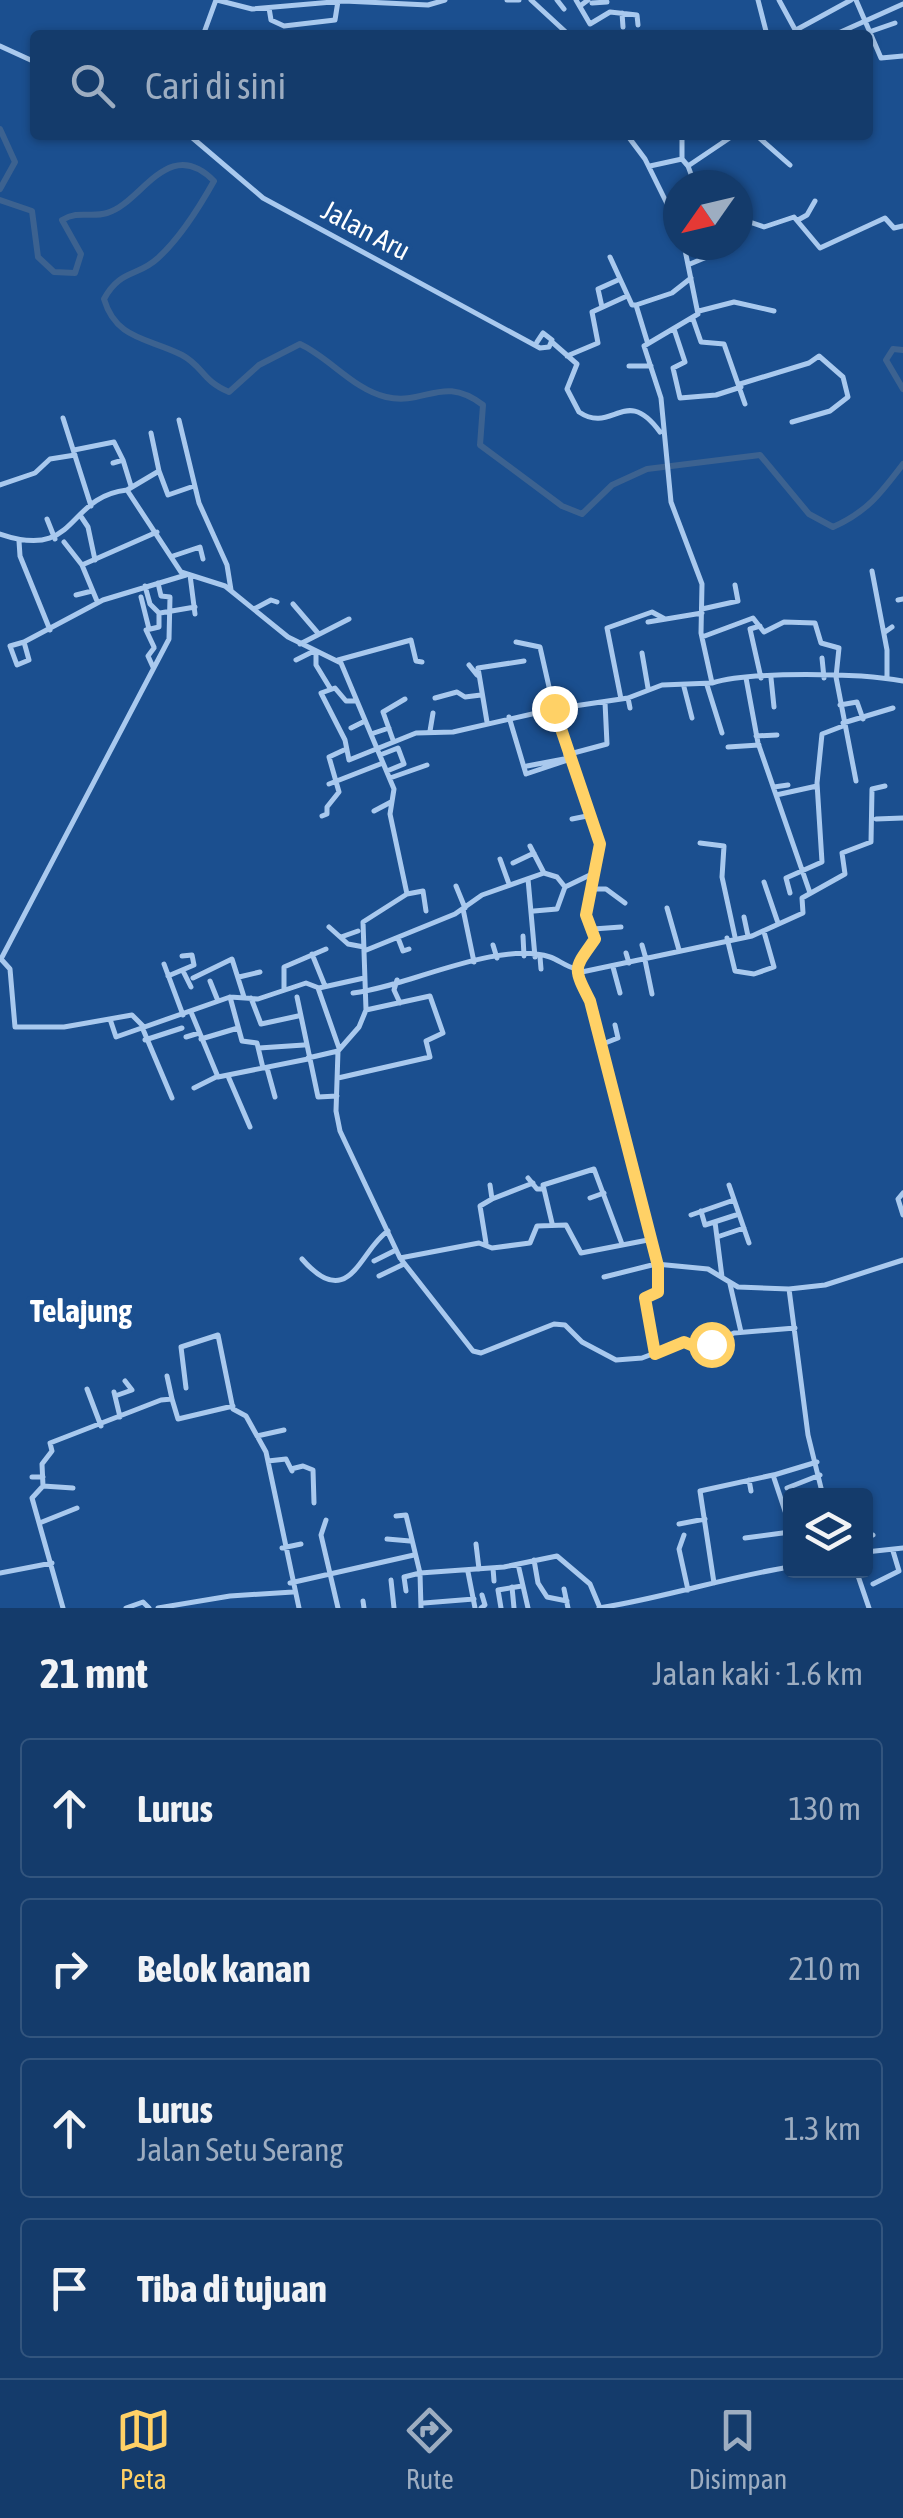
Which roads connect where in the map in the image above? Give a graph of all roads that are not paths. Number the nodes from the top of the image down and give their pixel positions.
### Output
1 (216, 0) edge
2 (370, 0) edge
3 (445, 0) edge
4 (507, 0) edge
5 (519, 0) edge
6 (622, 0) edge
7 (758, 0) edge
8 (779, 0) edge
9 (854, 0) edge
10 (316, 1) edge
11 (338, 1) edge
12 (534, 1) edge
13 (560, 1) edge
14 (607, 1) edge
15 (283, 3) edge
16 (578, 3) edge
17 (892, 3) edge
18 (591, 4) edge
19 (903, 4) edge
20 (269, 8) junction
21 (564, 9) dead end
22 (608, 13) junction
23 (622, 13) junction
24 (582, 16) junction
25 (866, 20) junction
26 (894, 23) dead end
27 (638, 26) dead end
28 (623, 27) dead end
29 (205, 30) dead end
30 (565, 30) edge
31 (767, 30) edge
32 (795, 30) edge
33 (802, 30) edge
34 (845, 30) edge
35 (868, 30) edge
36 (873, 31) edge
37 (873, 41) edge
38 (0, 46) edge
39 (903, 56) edge
40 (30, 60) edge
41 (194, 140) edge
42 (632, 140) edge
43 (682, 140) edge
44 (726, 140) edge
45 (762, 140) edge
46 (682, 158) junction
47 (790, 165) dead end
48 (650, 166) junction
49 (688, 166) junction
50 (689, 170) edge
51 (663, 194) edge
52 (814, 201) dead end
53 (798, 220) junction
54 (753, 223) edge
55 (903, 226) edge
56 (610, 257) dead end
57 (689, 260) edge
58 (700, 260) edge
59 (690, 264) junction
60 (692, 277) junction
61 (618, 280) junction
62 (627, 296) junction
63 (636, 305) junction
64 (602, 307) junction
65 (699, 311) junction
66 (774, 311) dead end
67 (692, 319) junction
68 (674, 328) junction
69 (647, 340) junction
70 (536, 342) junction
71 (552, 343) junction
72 (567, 356) junction
73 (629, 366) dead end
74 (651, 366) junction
75 (740, 385) junction
76 (745, 404) dead end
77 (64, 418) dead end
78 (179, 420) dead end
79 (792, 422) dead end
80 (151, 433) dead end
81 (662, 435) junction
82 (74, 453) junction
83 (123, 460) junction
84 (113, 463) dead end
85 (159, 470) junction
86 (0, 485) edge
87 (195, 485) junction
88 (129, 488) junction
89 (91, 506) junction
90 (80, 516) junction
91 (48, 519) dead end
92 (157, 532) junction
93 (0, 534) edge
94 (55, 538) junction
95 (19, 541) junction
96 (64, 542) dead end
97 (218, 545) junction
98 (200, 547) junction
99 (173, 556) junction
100 (95, 560) junction
101 (203, 560) dead end
102 (82, 565) junction
103 (872, 572) dead end
104 (188, 575) junction
105 (158, 583) junction
106 (734, 585) dead end
107 (145, 586) junction
108 (232, 590) junction
109 (92, 591) junction
110 (76, 595) dead end
111 (141, 596) dead end
112 (98, 602) junction
113 (277, 602) dead end
114 (293, 604) dead end
115 (254, 609) junction
116 (702, 611) junction
117 (171, 612) junction
118 (159, 613) junction
119 (665, 619) junction
120 (349, 620) dead end
121 (648, 622) dead end
122 (760, 626) junction
123 (892, 627) dead end
124 (149, 629) junction
125 (50, 630) junction
126 (317, 632) junction
127 (884, 632) junction
128 (702, 637) junction
129 (24, 642) junction
130 (516, 642) dead end
131 (300, 644) junction
132 (158, 650) junction
133 (315, 651) junction
134 (642, 653) dead end
135 (822, 658) dead end
136 (296, 660) dead end
137 (338, 660) junction
138 (524, 661) dead end
139 (422, 662) dead end
140 (469, 665) dead end
141 (154, 667) junction
142 (476, 674) junction
143 (836, 677) junction
144 (746, 678) junction
145 (761, 678) junction
146 (771, 678) junction
147 (824, 678) junction
148 (887, 678) junction
149 (903, 681) edge
150 (709, 684) junction
151 (684, 687) junction
152 (330, 688) junction
153 (648, 688) junction
154 (480, 695) junction
155 (434, 698) dead end
156 (625, 698) junction
157 (405, 699) dead end
158 (356, 701) junction
159 (606, 702) junction
160 (840, 705) junction
161 (774, 706) dead end
162 (554, 708) junction
163 (630, 708) dead end
164 (893, 708) dead end
165 (432, 712) dead end
166 (508, 718) junction
167 (692, 718) dead end
168 (863, 719) junction
169 (365, 721) junction
170 (487, 722) junction
171 (843, 725) junction
172 (351, 728) dead end
173 (389, 728) junction
174 (430, 732) junction
175 (722, 733) dead end
176 (370, 734) junction
177 (746, 735) dead end
178 (756, 735) junction
179 (777, 735) dead end
180 (394, 741) junction
181 (759, 745) junction
182 (728, 746) dead end
183 (344, 750) junction
184 (380, 755) junction
185 (567, 758) junction
186 (427, 765) dead end
187 (527, 766) dead end
188 (388, 775) junction
189 (856, 780) dead end
190 (336, 781) junction
191 (329, 784) dead end
192 (788, 785) dead end
193 (817, 786) junction
194 (886, 786) dead end
195 (774, 787) junction
196 (776, 795) junction
197 (394, 801) junction
198 (873, 802) junction
199 (860, 804) dead end
200 (374, 811) dead end
201 (592, 815) junction
202 (322, 816) dead end
203 (903, 818) edge
204 (572, 819) dead end
205 (875, 819) junction
206 (700, 843) dead end
207 (500, 858) dead end
208 (513, 863) dead end
209 (802, 870) junction
210 (544, 873) junction
211 (592, 874) junction
212 (528, 878) junction
213 (764, 882) dead end
214 (509, 884) junction
215 (456, 886) dead end
216 (565, 887) junction
217 (593, 889) junction
218 (790, 893) dead end
219 (810, 893) junction
220 (407, 894) junction
221 (625, 904) dead end
222 (464, 908) junction
223 (667, 908) dead end
224 (426, 910) dead end
225 (534, 911) junction
226 (744, 917) dead end
227 (778, 923) junction
228 (622, 926) dead end
229 (329, 927) dead end
230 (593, 929) junction
231 (358, 931) dead end
232 (764, 932) junction
233 (523, 936) dead end
234 (748, 936) junction
235 (341, 937) junction
236 (736, 937) junction
237 (398, 938) junction
238 (727, 938) junction
239 (492, 945) dead end
240 (642, 945) dead end
241 (364, 949) junction
242 (326, 950) dead end
243 (410, 950) dead end
244 (678, 950) junction
245 (626, 953) dead end
246 (312, 954) junction
247 (182, 956) dead end
248 (524, 956) junction
249 (538, 957) junction
250 (496, 958) junction
251 (645, 960) junction
252 (474, 962) junction
253 (629, 963) junction
254 (164, 964) dead end
255 (613, 967) junction
256 (542, 969) dead end
257 (183, 970) junction
258 (577, 971) junction
259 (260, 972) dead end
260 (168, 976) junction
261 (239, 976) junction
262 (193, 978) dead end
263 (365, 978) junction
264 (397, 980) junction
265 (210, 981) dead end
266 (191, 987) dead end
267 (322, 987) junction
268 (284, 990) junction
269 (365, 992) junction
270 (353, 993) dead end
271 (620, 993) dead end
272 (652, 994) dead end
273 (230, 997) junction
274 (247, 998) junction
275 (297, 998) dead end
276 (218, 1002) junction
277 (401, 1004) junction
278 (366, 1010) junction
279 (191, 1012) junction
280 (183, 1015) junction
281 (298, 1016) junction
282 (110, 1019) junction
283 (615, 1025) dead end
284 (143, 1027) junction
285 (182, 1028) dead end
286 (238, 1028) junction
287 (200, 1036) junction
288 (186, 1037) dead end
289 (145, 1040) junction
290 (304, 1045) junction
291 (600, 1045) junction
292 (258, 1048) junction
293 (339, 1050) junction
294 (308, 1059) junction
295 (265, 1068) junction
296 (218, 1076) junction
297 (228, 1076) junction
298 (338, 1078) junction
299 (194, 1088) dead end
300 (337, 1096) junction
301 (275, 1097) dead end
302 (172, 1098) dead end
303 (250, 1126) dead end
304 (490, 1185) dead end
305 (729, 1185) dead end
306 (542, 1189) junction
307 (903, 1193) edge
308 (604, 1194) junction
309 (590, 1198) dead end
310 (492, 1199) junction
311 (734, 1200) junction
312 (701, 1212) junction
313 (739, 1214) junction
314 (691, 1215) dead end
315 (903, 1215) edge
316 (715, 1222) junction
317 (552, 1223) junction
318 (744, 1228) junction
319 (388, 1232) junction
320 (720, 1236) junction
321 (648, 1240) junction
322 (749, 1242) dead end
323 (486, 1243) junction
324 (622, 1244) junction
325 (396, 1250) junction
326 (302, 1259) dead end
327 (903, 1260) edge
328 (374, 1261) dead end
329 (402, 1261) junction
330 (657, 1265) junction
331 (379, 1276) dead end
332 (722, 1276) junction
333 (604, 1277) dead end
334 (736, 1288) junction
335 (789, 1288) junction
336 (795, 1328) junction
337 (741, 1332) junction
338 (655, 1354) junction
339 (167, 1376) dead end
340 (125, 1381) dead end
341 (178, 1384) dead end
342 (169, 1387) junction
343 (186, 1388) dead end
344 (87, 1389) dead end
345 (130, 1391) junction
346 (172, 1399) junction
347 (233, 1406) junction
348 (134, 1407) junction
349 (176, 1416) junction
350 (120, 1418) junction
351 (168, 1418) dead end
352 (100, 1426) junction
353 (284, 1430) dead end
354 (257, 1436) junction
355 (268, 1461) junction
356 (818, 1462) junction
357 (820, 1475) junction
358 (774, 1476) junction
359 (43, 1477) junction
360 (32, 1478) dead end
361 (748, 1480) junction
362 (43, 1486) junction
363 (73, 1488) dead end
364 (787, 1488) dead end
365 (822, 1488) edge
366 (751, 1491) dead end
367 (314, 1503) dead end
368 (783, 1503) edge
369 (77, 1508) dead end
370 (396, 1516) dead end
371 (704, 1519) junction
372 (326, 1520) dead end
373 (42, 1522) junction
374 (679, 1524) dead end
375 (783, 1526) edge
376 (684, 1535) dead end
377 (745, 1538) dead end
378 (388, 1539) dead end
379 (410, 1541) junction
380 (301, 1544) dead end
381 (476, 1544) dead end
382 (282, 1548) junction
383 (903, 1548) edge
384 (873, 1552) edge
385 (893, 1552) junction
386 (414, 1555) junction
387 (534, 1560) junction
388 (52, 1563) junction
389 (448, 1563) dead end
390 (519, 1566) junction
391 (493, 1568) junction
392 (783, 1568) edge
393 (478, 1569) junction
394 (468, 1570) junction
395 (450, 1572) junction
396 (0, 1573) edge
397 (420, 1573) junction
398 (536, 1573) junction
399 (332, 1575) junction
400 (859, 1578) edge
401 (392, 1580) dead end
402 (494, 1581) dead end
403 (290, 1583) junction
404 (714, 1583) junction
405 (872, 1584) dead end
406 (522, 1586) junction
407 (512, 1588) junction
408 (564, 1590) dead end
409 (688, 1590) junction
410 (406, 1591) dead end
411 (293, 1592) junction
412 (482, 1595) dead end
413 (658, 1598) junction
414 (474, 1599) junction
415 (568, 1604) edge
416 (644, 1605) edge
417 (423, 1606) edge
418 (63, 1608) edge
419 (126, 1608) edge
420 (149, 1608) edge
421 (158, 1608) edge
422 (298, 1608) edge
423 (338, 1608) edge
424 (394, 1608) edge
425 (478, 1608) edge
426 (501, 1608) edge
427 (514, 1608) edge
428 (528, 1608) edge
429 (599, 1608) edge
430 (660, 1608) edge
431 (868, 1608) edge

1 - 20 street
1 - 29 street
2 - 3 street
2 - 11 street
4 - 5 street
6 - 23 street
7 - 31 street
8 - 32 street
9 - 25 street
9 - 33 street
10 - 11 street
10 - 15 street
11 - 20 street
12 - 30 street
13 - 21 street
14 - 18 street
14 - 22 street
15 - 20 street
16 - 18 street
16 - 24 street
17 - 19 street
17 - 25 street
18 - 24 street
22 - 23 street
22 - 24 street
23 - 27 street
23 - 28 street
25 - 34 street
25 - 35 street
26 - 36 street
37 - 39 street
38 - 40 street
41 - 70 street, Jalan Aru
42 - 48 street
43 - 46 street
44 - 49 street
45 - 47 street
46 - 48 street
46 - 49 street
48 - 51 street
49 - 50 street
52 - 53 street
53 - 54 street
53 - 55 street
56 - 61 street
57 - 59 street
58 - 59 street
59 - 60 street
60 - 63 street
60 - 65 street
61 - 62 street
61 - 64 street
62 - 63 street
62 - 64 street
63 - 69 street
64 - 72 street
65 - 66 street
65 - 67 street
67 - 68 street
67 - 75 street
68 - 69 street
68 - 75 street
69 - 74 street
70 - 71 street
70 - 71 street
71 - 72 street
72 - 81 street
73 - 74 street
74 - 81 street
75 - 76 street
75 - 79 street
77 - 82 street
78 - 87 street
80 - 85 street
81 - 116 street
82 - 83 street
82 - 86 street
82 - 89 street
83 - 84 street
83 - 88 street
85 - 87 street
85 - 88 street
87 - 97 street
88 - 89 street
88 - 92 street
89 - 90 street
90 - 94 street
90 - 100 street
91 - 94 street
92 - 99 street
92 - 100 street
93 - 95 street
94 - 95 street
95 - 125 street
96 - 102 street
97 - 98 street
97 - 108 street
98 - 99 street
98 - 101 street
99 - 104 street
100 - 102 street
102 - 109 street
103 - 127 street
104 - 105 street
104 - 108 street
104 - 117 street
105 - 107 street
105 - 117 street
106 - 116 street
107 - 112 street
107 - 118 street
108 - 115 street
109 - 110 street
109 - 112 street
111 - 124 street
112 - 125 street
113 - 115 street
114 - 126 street
115 - 131 street
116 - 119 street
116 - 128 street
117 - 118 street
117 - 132 street
118 - 124 street
119 - 121 street
119 - 156 street
120 - 126 street
122 - 128 street
122 - 143 street
122 - 145 street
123 - 127 street
124 - 132 street
125 - 129 street
126 - 131 street
127 - 148 street
128 - 150 street
129 - 129 street
130 - 162 street
131 - 133 street
132 - 141 street
132 - 141 street
133 - 136 street
133 - 137 street
133 - 152 street
134 - 153 street
135 - 147 street
137 - 139 street
137 - 158 street
138 - 142 street
140 - 142 street
141 - 282 street
142 - 154 street
143 - 147 street
143 - 148 street
143 - 160 street
144 - 145 street
144 - 150 street
144 - 178 street
145 - 146 street
146 - 147 street
146 - 161 street
148 - 149 street
150 - 151 street
150 - 175 street
151 - 153 street
151 - 167 street
152 - 158 street
152 - 183 street
153 - 156 street
154 - 155 street
154 - 170 street
156 - 159 street
156 - 163 street
157 - 173 street
158 - 169 street
159 - 162 street
159 - 185 street
160 - 168 street
160 - 171 street
162 - 166 street
162 - 185 street
164 - 168 street
165 - 174 street
166 - 170 street
166 - 185 street
168 - 171 street
169 - 172 street
169 - 176 street
170 - 174 street
171 - 189 street
171 - 193 street
173 - 176 street
173 - 180 street
174 - 180 street
176 - 184 street
177 - 178 street
178 - 179 street
178 - 181 street
180 - 184 street
181 - 182 street
181 - 195 street
183 - 184 street
183 - 190 street
184 - 188 street
184 - 188 street
184 - 190 street
185 - 187 street
185 - 201 street
186 - 188 street
188 - 197 street
190 - 191 street
190 - 202 street
192 - 195 street
193 - 196 street
193 - 209 street
194 - 198 street
195 - 196 street
196 - 209 street
197 - 200 street
197 - 220 street
198 - 199 street
198 - 205 street
201 - 204 street
201 - 211 street
203 - 205 street
205 - 219 street
206 - 236 street
207 - 214 street
208 - 210 street
209 - 218 street
209 - 219 street
210 - 212 street
210 - 216 street
211 - 216 street
211 - 217 street
212 - 214 street
212 - 225 street
213 - 227 street
214 - 222 street
215 - 222 street
216 - 225 street
217 - 221 street
217 - 230 street
219 - 227 street
220 - 224 street
220 - 241 street
222 - 237 street
222 - 252 street
223 - 244 street
225 - 249 street
226 - 234 street
227 - 232 street
228 - 230 street
229 - 235 street
230 - 258 street
231 - 235 street
232 - 234 street
232 - 238 street
233 - 248 street
234 - 236 street
235 - 241 street
236 - 238 street
237 - 241 street
237 - 243 street
238 - 244 street
239 - 250 street
240 - 251 street
241 - 263 street
242 - 246 street
244 - 251 street
245 - 253 street
246 - 267 street
246 - 268 street
247 - 257 street
248 - 249 street
248 - 250 street
249 - 256 street
249 - 258 street
250 - 252 street
251 - 253 street
251 - 272 street
252 - 264 street
253 - 255 street
254 - 260 street
255 - 258 street
255 - 271 street
257 - 260 street
257 - 266 street
258 - 291 street
259 - 261 street
260 - 280 street
261 - 262 street
261 - 274 street
263 - 267 street
263 - 269 street
264 - 269 street
264 - 277 street
265 - 276 street
267 - 268 street
267 - 293 street
268 - 274 street
269 - 270 street
269 - 278 street
273 - 274 street
273 - 276 street
273 - 286 street
274 - 281 street
275 - 281 street
276 - 279 street
277 - 278 street
277 - 298 street
278 - 293 street
279 - 280 street
279 - 287 street
280 - 284 street
281 - 290 street
282 - 284 street
282 - 284 street
283 - 291 street
284 - 289 street
285 - 289 street
286 - 287 street
286 - 292 street
287 - 288 street
287 - 296 street
289 - 302 street
290 - 292 street
290 - 294 street
291 - 321 street
292 - 295 street
293 - 294 street
293 - 298 street
294 - 295 street
294 - 300 street
295 - 297 street
295 - 301 street
296 - 297 street
296 - 299 street
297 - 303 street
298 - 300 street
300 - 319 street
304 - 310 street
305 - 311 street
306 - 308 street
306 - 310 street
306 - 317 street
307 - 315 street
308 - 309 street
308 - 324 street
310 - 323 street
311 - 312 street
311 - 313 street
312 - 314 street
312 - 316 street
313 - 316 street
313 - 318 street
316 - 320 street
317 - 323 street
317 - 324 street
318 - 320 street
318 - 322 street
319 - 325 street
319 - 326 street
320 - 332 street
321 - 324 street
321 - 330 street
323 - 329 street
325 - 328 street
325 - 329 street
327 - 335 street
329 - 331 street
329 - 338 street
330 - 332 street
330 - 333 street
330 - 338 street
332 - 334 street
334 - 335 street
334 - 337 street
335 - 336 street
336 - 337 street
336 - 356 street
337 - 338 street
339 - 342 street
340 - 345 street
341 - 342 street
342 - 346 street
343 - 347 street
344 - 352 street
345 - 348 street
345 - 350 street
346 - 348 street
346 - 349 street
347 - 349 street
347 - 354 street
348 - 350 street
349 - 351 street
350 - 352 street
352 - 359 street
353 - 354 street
354 - 355 street
355 - 367 street
355 - 382 street
356 - 357 street
356 - 358 street
357 - 364 street
357 - 365 street
358 - 361 street
358 - 368 street
359 - 360 street
359 - 362 street
361 - 366 street
361 - 371 street
362 - 363 street
362 - 373 street
369 - 373 street
370 - 379 street
371 - 374 street
371 - 404 street
372 - 399 street
373 - 388 street
375 - 377 street
376 - 409 street
378 - 379 street
379 - 386 street
380 - 382 street
381 - 393 street
382 - 403 street
383 - 385 street
384 - 385 street
385 - 405 street
386 - 397 street
386 - 399 street
387 - 390 street
387 - 398 street
387 - 429 street
388 - 396 street
388 - 418 street
389 - 395 street
390 - 391 street
390 - 398 street
390 - 406 street
391 - 393 street
391 - 402 street
392 - 404 street
393 - 394 street
394 - 395 street
394 - 414 street
395 - 397 street
397 - 410 street
397 - 417 street
398 - 415 street
399 - 403 street
399 - 423 street
400 - 431 street
401 - 424 street
403 - 411 street
404 - 409 street
406 - 407 street
406 - 428 street
407 - 426 street
407 - 427 street
408 - 415 street
409 - 413 street
411 - 421 street
411 - 422 street
412 - 425 street
413 - 416 street
413 - 430 street
414 - 417 street
414 - 425 street
416 - 429 street
419 - 420 street

